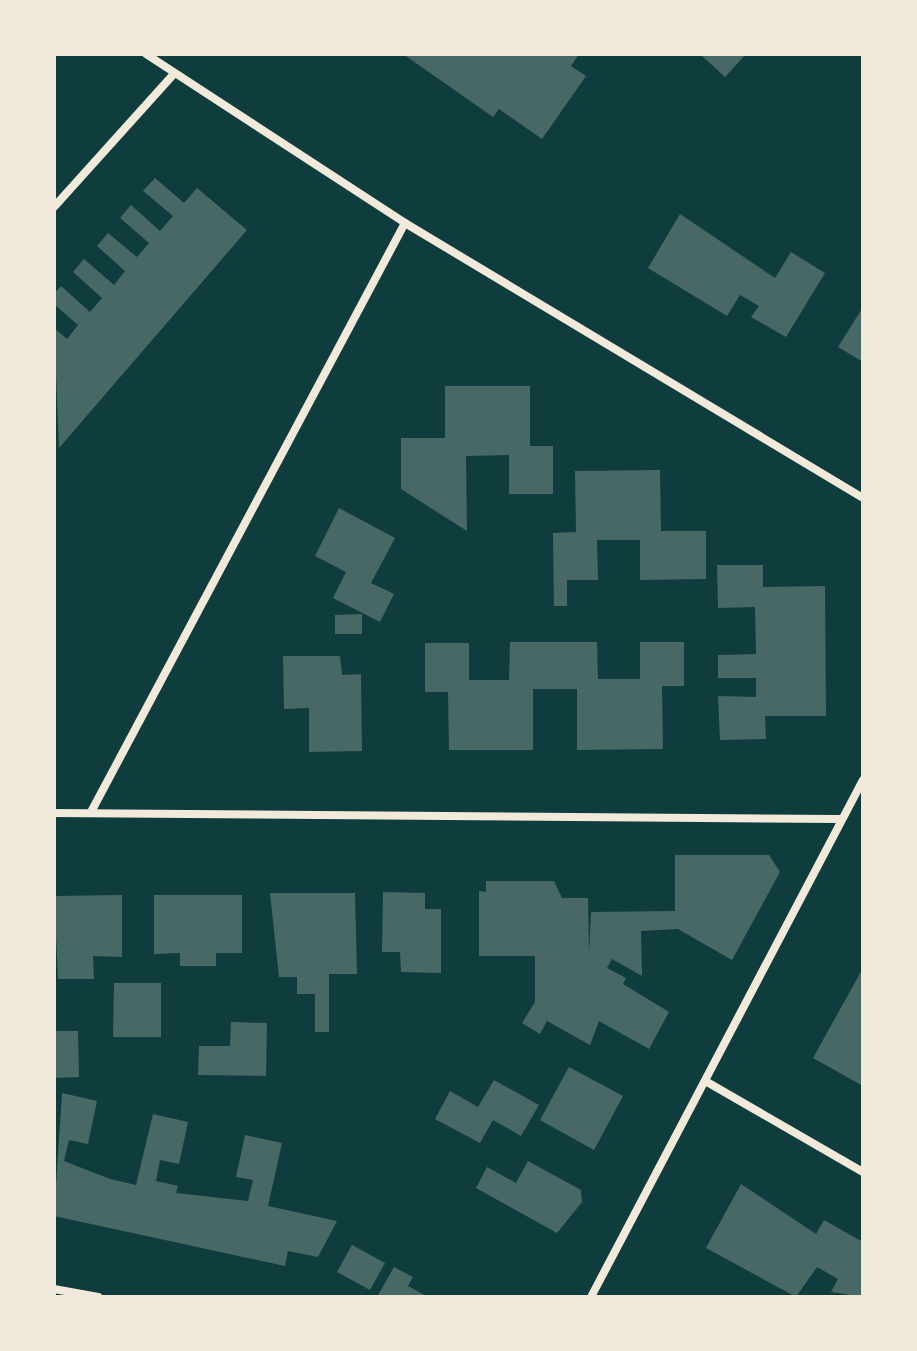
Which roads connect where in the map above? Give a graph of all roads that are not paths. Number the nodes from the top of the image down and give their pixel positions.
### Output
1 (146, 54) edge
2 (173, 75) junction
3 (54, 207) edge
4 (405, 223) junction
5 (863, 498) edge
6 (863, 780) edge
7 (91, 812) junction
8 (54, 813) edge
9 (840, 819) junction
10 (707, 1082) junction
11 (863, 1172) edge
12 (54, 1289) edge
13 (98, 1297) edge
14 (591, 1297) edge

1 - 2 street
2 - 3 street
2 - 4 street
4 - 5 street
4 - 7 street
6 - 9 street
7 - 8 street
7 - 9 street
9 - 10 street
10 - 11 street
10 - 14 street
12 - 13 street

